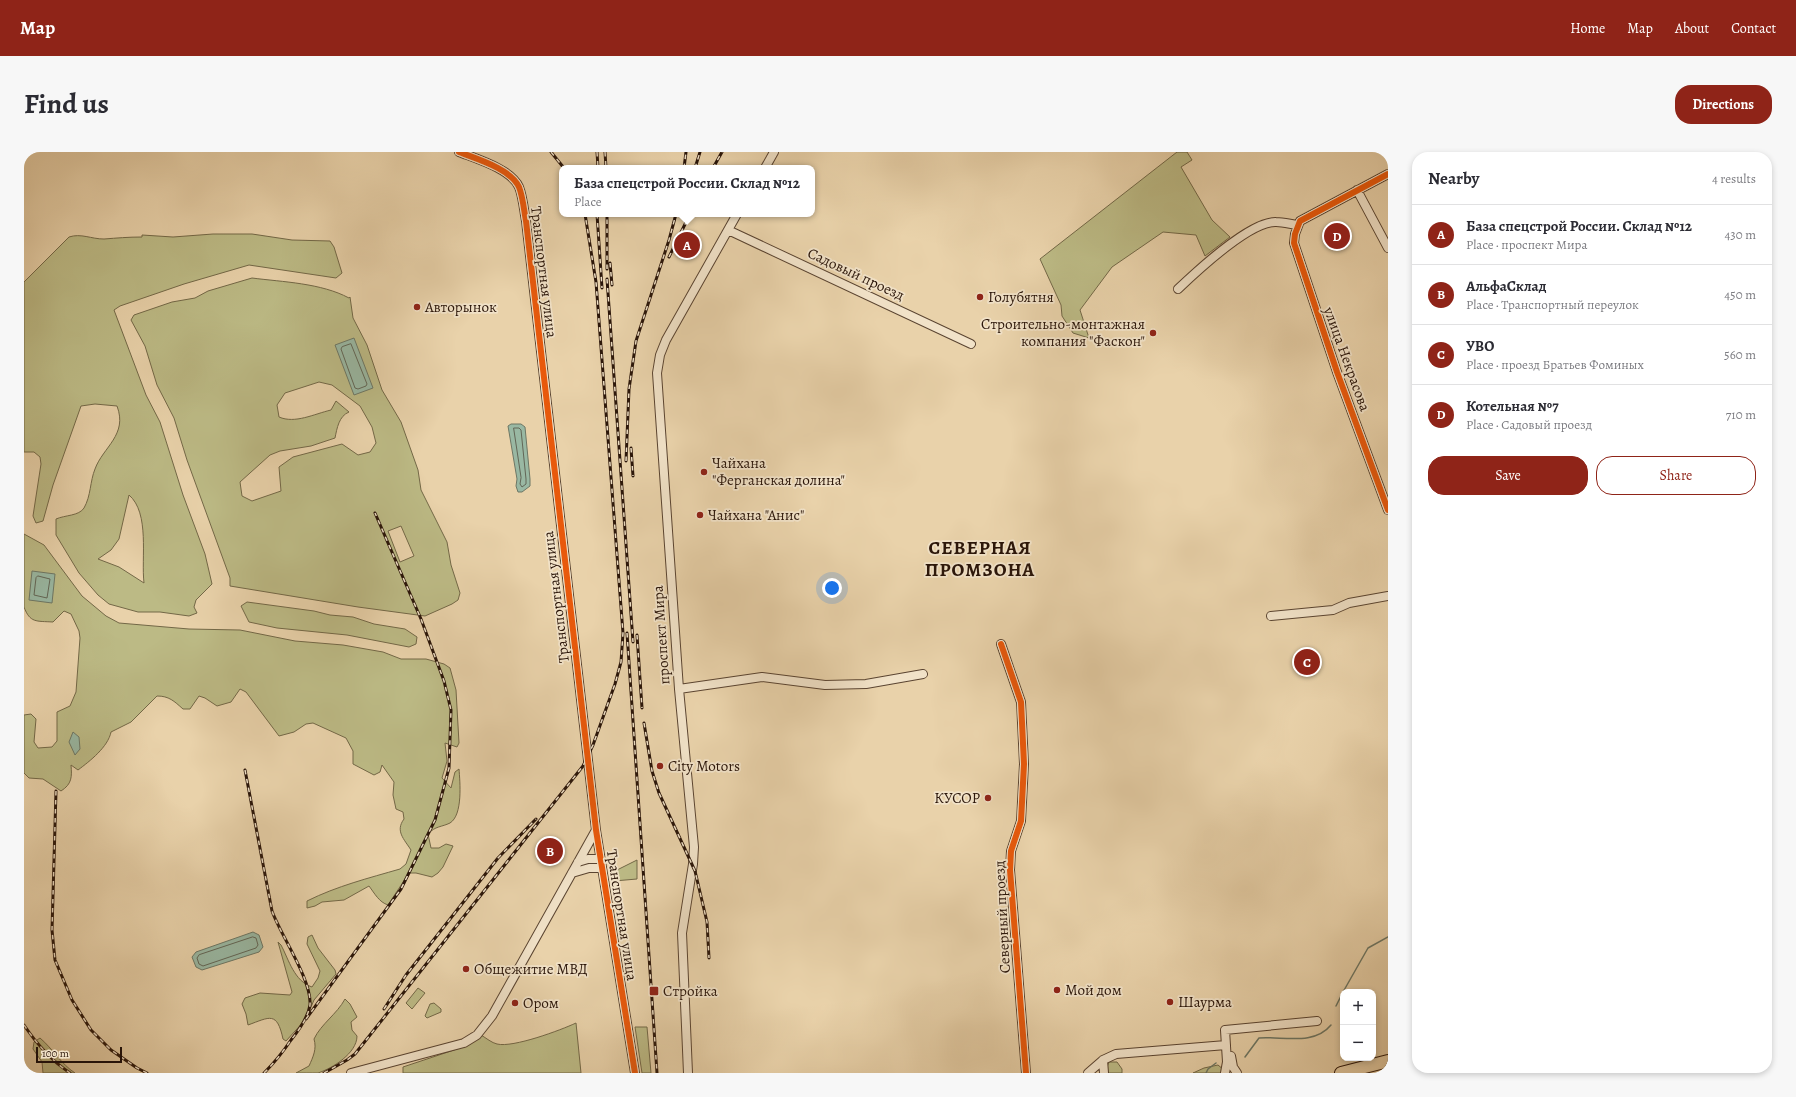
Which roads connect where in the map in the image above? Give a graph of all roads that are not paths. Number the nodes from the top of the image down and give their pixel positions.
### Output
1 (459, 152) edge
2 (774, 152) edge
3 (767, 165) edge
4 (1388, 174) edge
5 (1357, 190) junction
6 (735, 217) edge
7 (1297, 225) junction
8 (728, 230) junction
9 (1388, 248) edge
10 (1178, 289) dead end
11 (971, 344) dead end
12 (1386, 498) edge
13 (1388, 510) edge
14 (1388, 596) edge
15 (1271, 616) dead end
16 (1001, 644) dead end
17 (923, 674) dead end
18 (679, 689) junction
19 (596, 830) junction
20 (578, 862) junction
21 (601, 863) junction
22 (572, 873) junction
23 (1317, 1021) dead end
24 (1227, 1030) junction
25 (1226, 1046) junction
26 (1103, 1060) junction
27 (1388, 1061) edge
28 (351, 1073) edge
29 (635, 1073) edge
30 (688, 1073) edge
31 (1026, 1073) edge
32 (1088, 1073) edge
33 (1104, 1073) edge
34 (1225, 1073) edge
35 (1238, 1073) edge
36 (1341, 1073) edge

1 - 19 street, Транспортная улица
2 - 3 street
4 - 5 street
5 - 7 street
5 - 9 street
6 - 8 street, проспект Мира
7 - 10 street
7 - 12 street, улица Некрасова
8 - 11 street, Садовый проезд
8 - 18 street, проспект Мира
12 - 13 street, улица Некрасова
14 - 15 street
16 - 31 street, Северный проезд
17 - 18 street
18 - 30 street, проспект Мира
19 - 20 street
19 - 21 street, Транспортная улица
20 - 21 street
20 - 22 street
21 - 22 street
21 - 29 street, Транспортная улица
22 - 28 street
23 - 24 street
24 - 25 street
24 - 35 street
25 - 26 street
25 - 34 street
26 - 32 street
26 - 33 street
27 - 36 highway

